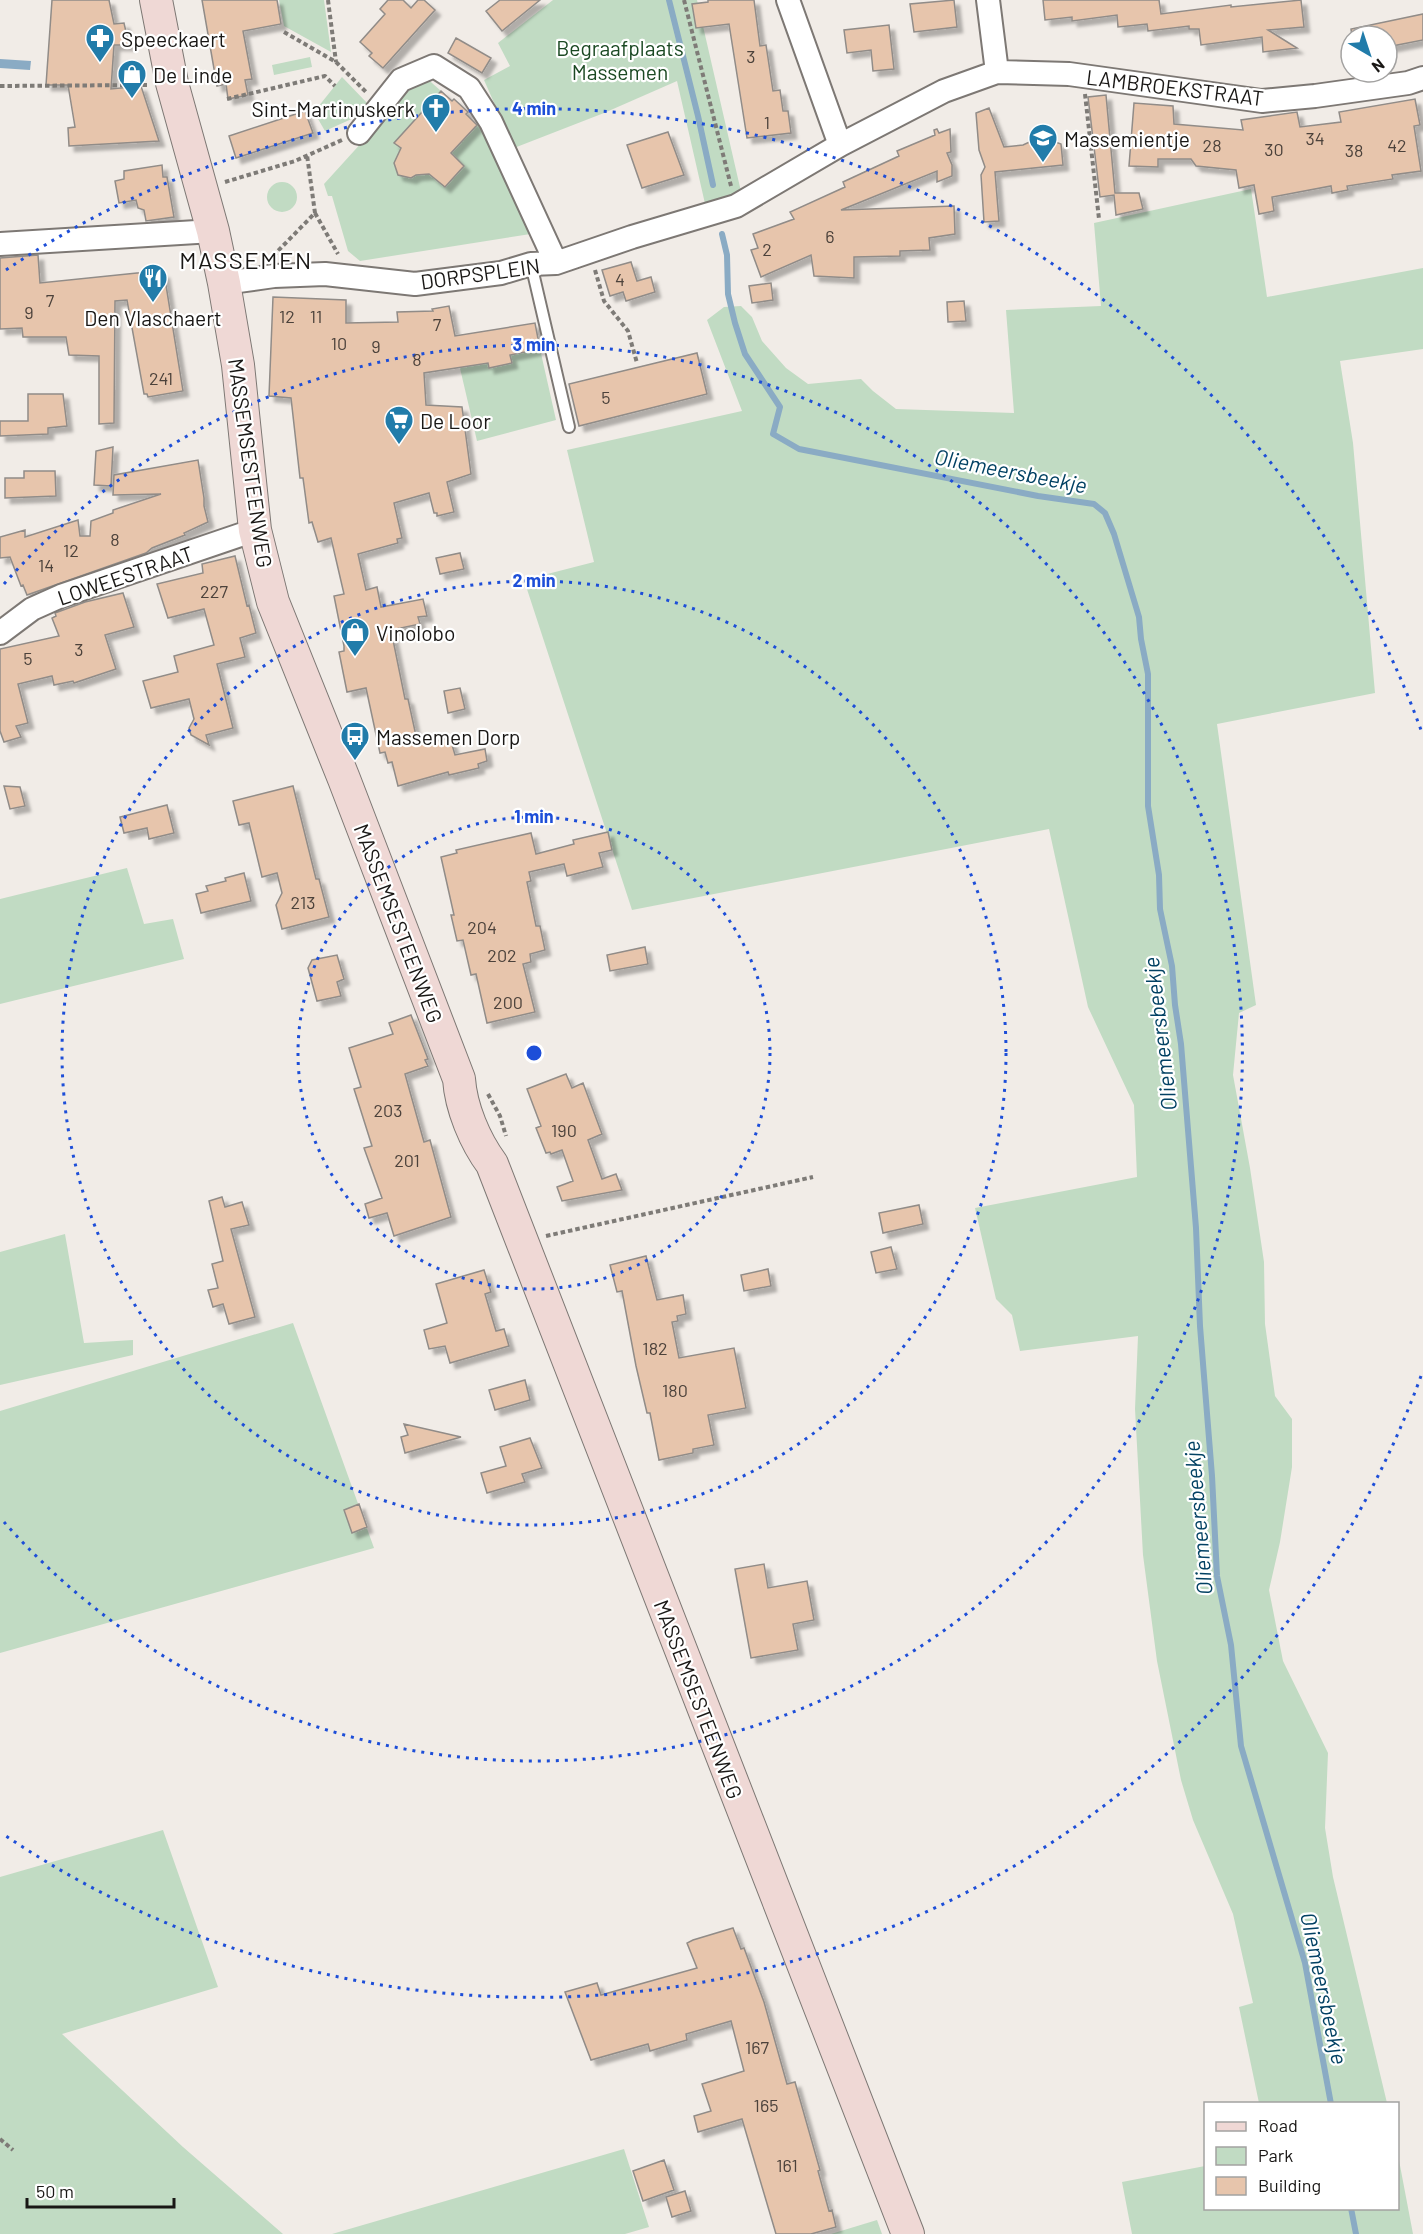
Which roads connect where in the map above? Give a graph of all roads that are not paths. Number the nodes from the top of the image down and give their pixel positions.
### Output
1 (156, 0) edge
2 (788, 0) edge
3 (988, 0) edge
4 (998, 72) junction
5 (1423, 78) edge
6 (359, 133) road end
7 (840, 145) junction
8 (736, 206) joint
9 (213, 231) junction
10 (0, 244) edge
11 (556, 263) junction
12 (531, 264) junction
13 (237, 281) junction
14 (569, 427) dead end
15 (255, 530) junction
16 (0, 633) edge
17 (908, 2234) edge

1 - 9 main road, MASSEMSESTEENWEG
2 - 7 street
3 - 4 street
4 - 5 street, LAMBROEKSTRAAT
4 - 7 street, LAMBROEKSTRAAT
6 - 11 street, DORPSPLEIN
7 - 8 street, LAMBROEKSTRAAT
8 - 11 street, DORPSPLEIN
9 - 10 street
9 - 13 main road, MASSEMSESTEENWEG
11 - 12 street, DORPSPLEIN
12 - 13 street, DORPSPLEIN
12 - 14 lane
13 - 15 main road, MASSEMSESTEENWEG
15 - 16 street, LOWEESTRAAT
15 - 17 main road, MASSEMSESTEENWEG

